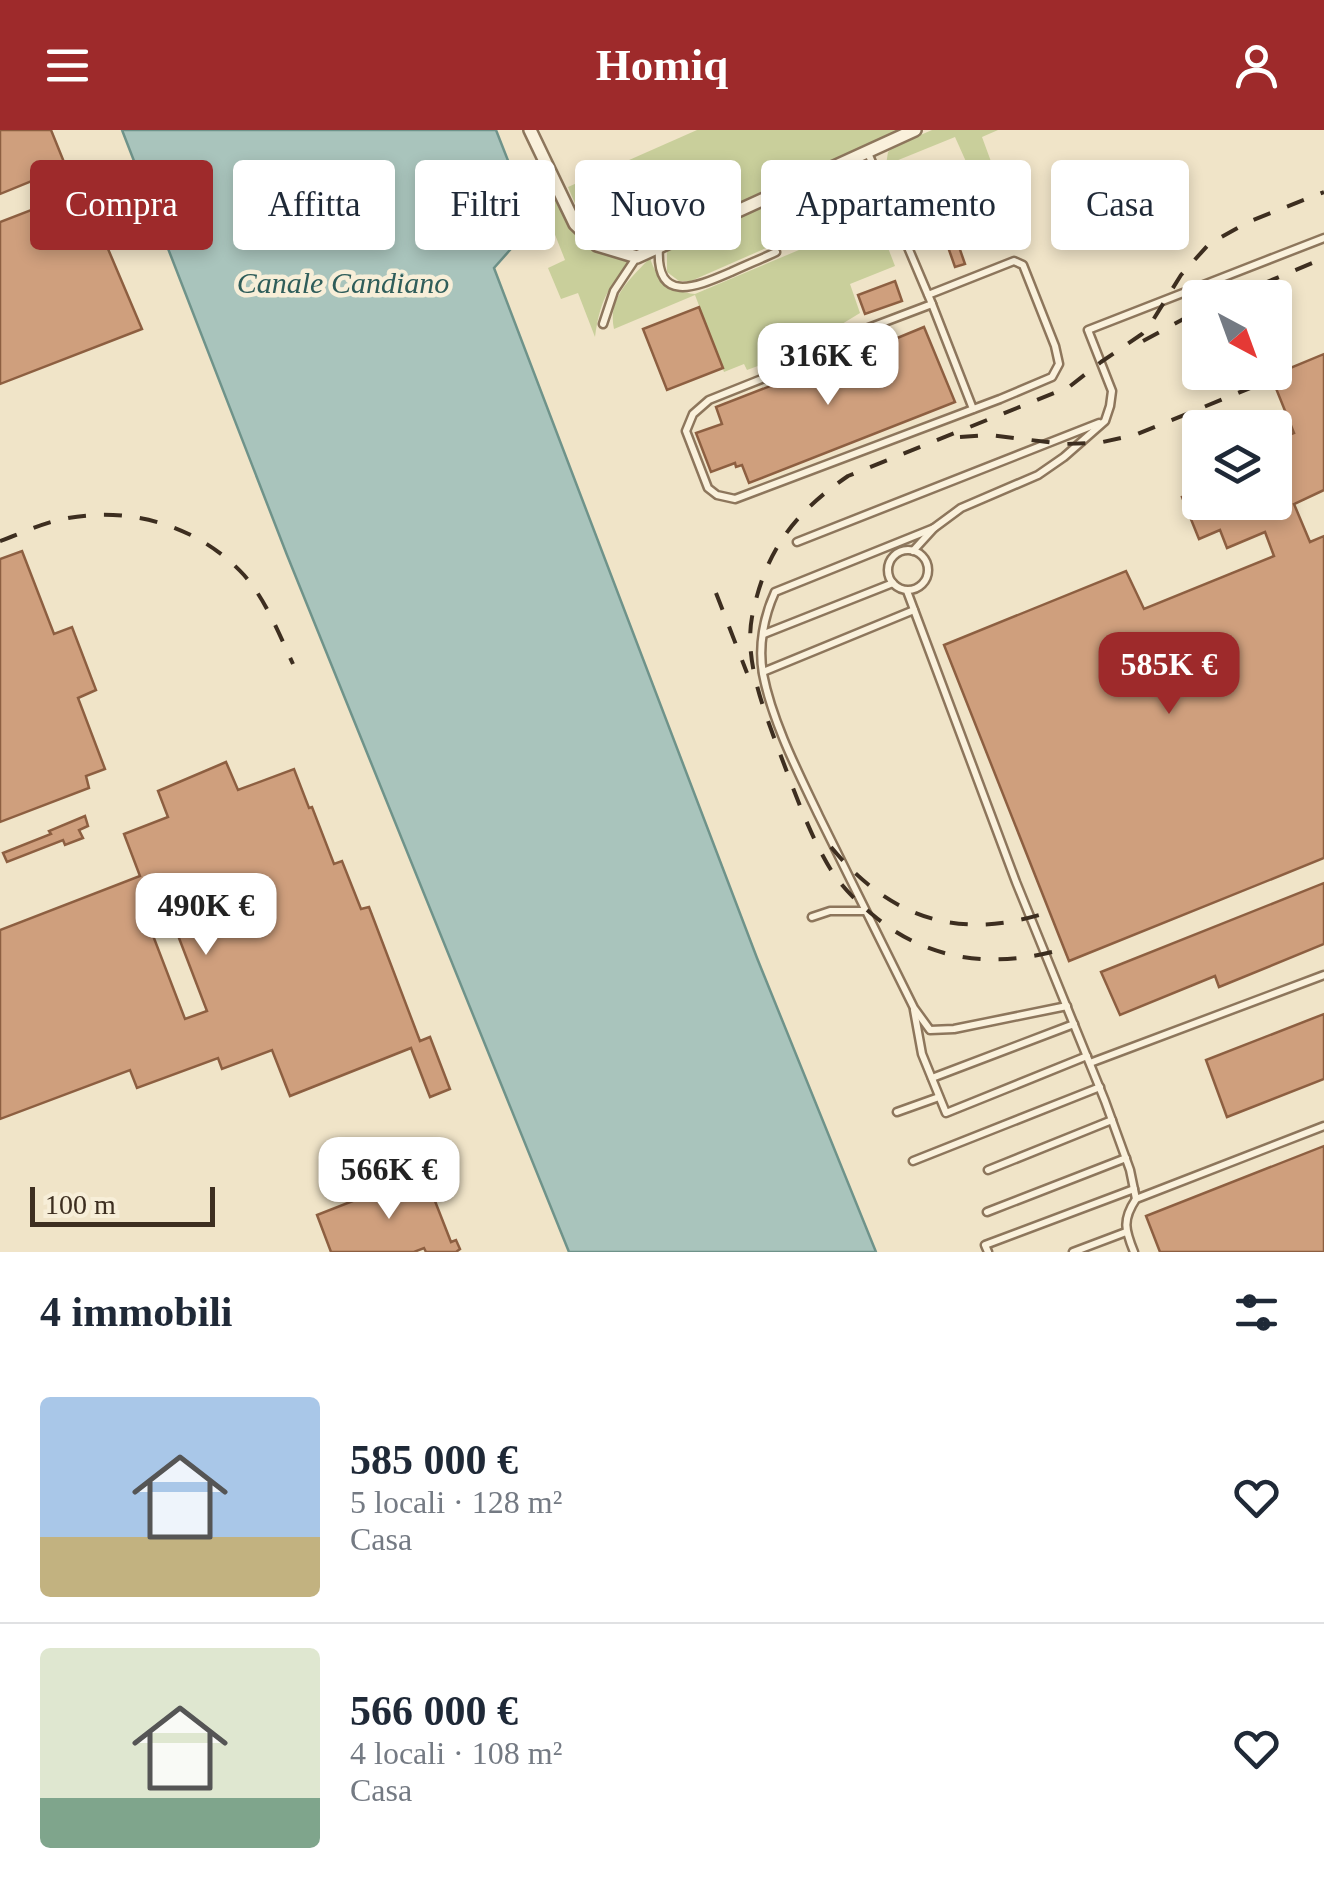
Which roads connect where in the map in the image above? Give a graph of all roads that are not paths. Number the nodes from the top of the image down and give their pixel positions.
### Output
1 (530, 130) edge
2 (916, 130) edge
3 (867, 152) junction
4 (741, 210) edge
5 (1324, 238) edge
6 (652, 250) edge
7 (659, 250) edge
8 (776, 252) dead end
9 (637, 257) junction
10 (928, 296) junction
11 (932, 304) junction
12 (603, 324) dead end
13 (973, 409) junction
14 (1105, 421) junction
15 (934, 528) junction
16 (797, 542) dead end
17 (912, 551) junction
18 (893, 583) junction
19 (907, 590) junction
20 (914, 610) junction
21 (764, 635) junction
22 (763, 672) junction
23 (865, 911) junction
24 (812, 917) dead end
25 (1324, 975) edge
26 (1067, 1006) junction
27 (914, 1008) junction
28 (1074, 1024) junction
29 (1088, 1059) junction
30 (932, 1078) junction
31 (1100, 1087) junction
32 (939, 1097) junction
33 (898, 1112) dead end
34 (1112, 1120) junction
35 (1324, 1126) edge
36 (1126, 1158) junction
37 (914, 1161) dead end
38 (988, 1170) dead end
39 (1134, 1188) junction
40 (1136, 1199) junction
41 (986, 1212) dead end
42 (1126, 1232) junction
43 (988, 1252) edge
44 (1073, 1252) edge
45 (1134, 1252) edge

1 - 9 street
2 - 3 street
3 - 4 street
3 - 10 lane
5 - 14 lane
6 - 9 street
7 - 8 lane
9 - 12 lane
10 - 11 lane
10 - 13 lane
11 - 13 lane
11 - 13 lane
14 - 15 lane
14 - 16 lane
15 - 17 lane
15 - 21 lane
17 - 18 lane
17 - 19 lane
18 - 19 lane
18 - 21 lane
19 - 20 lane
20 - 22 lane
20 - 26 lane
21 - 22 lane
22 - 23 lane
23 - 24 lane
23 - 27 lane
25 - 29 lane
26 - 27 lane
26 - 28 lane
27 - 30 lane
28 - 29 lane
28 - 30 lane
29 - 31 lane
29 - 32 lane
30 - 32 lane
31 - 34 lane
31 - 37 lane
32 - 33 lane
34 - 36 lane
34 - 38 lane
35 - 40 lane
36 - 39 lane
36 - 41 lane
39 - 40 lane
39 - 43 lane
40 - 42 lane
42 - 44 lane
42 - 45 lane

